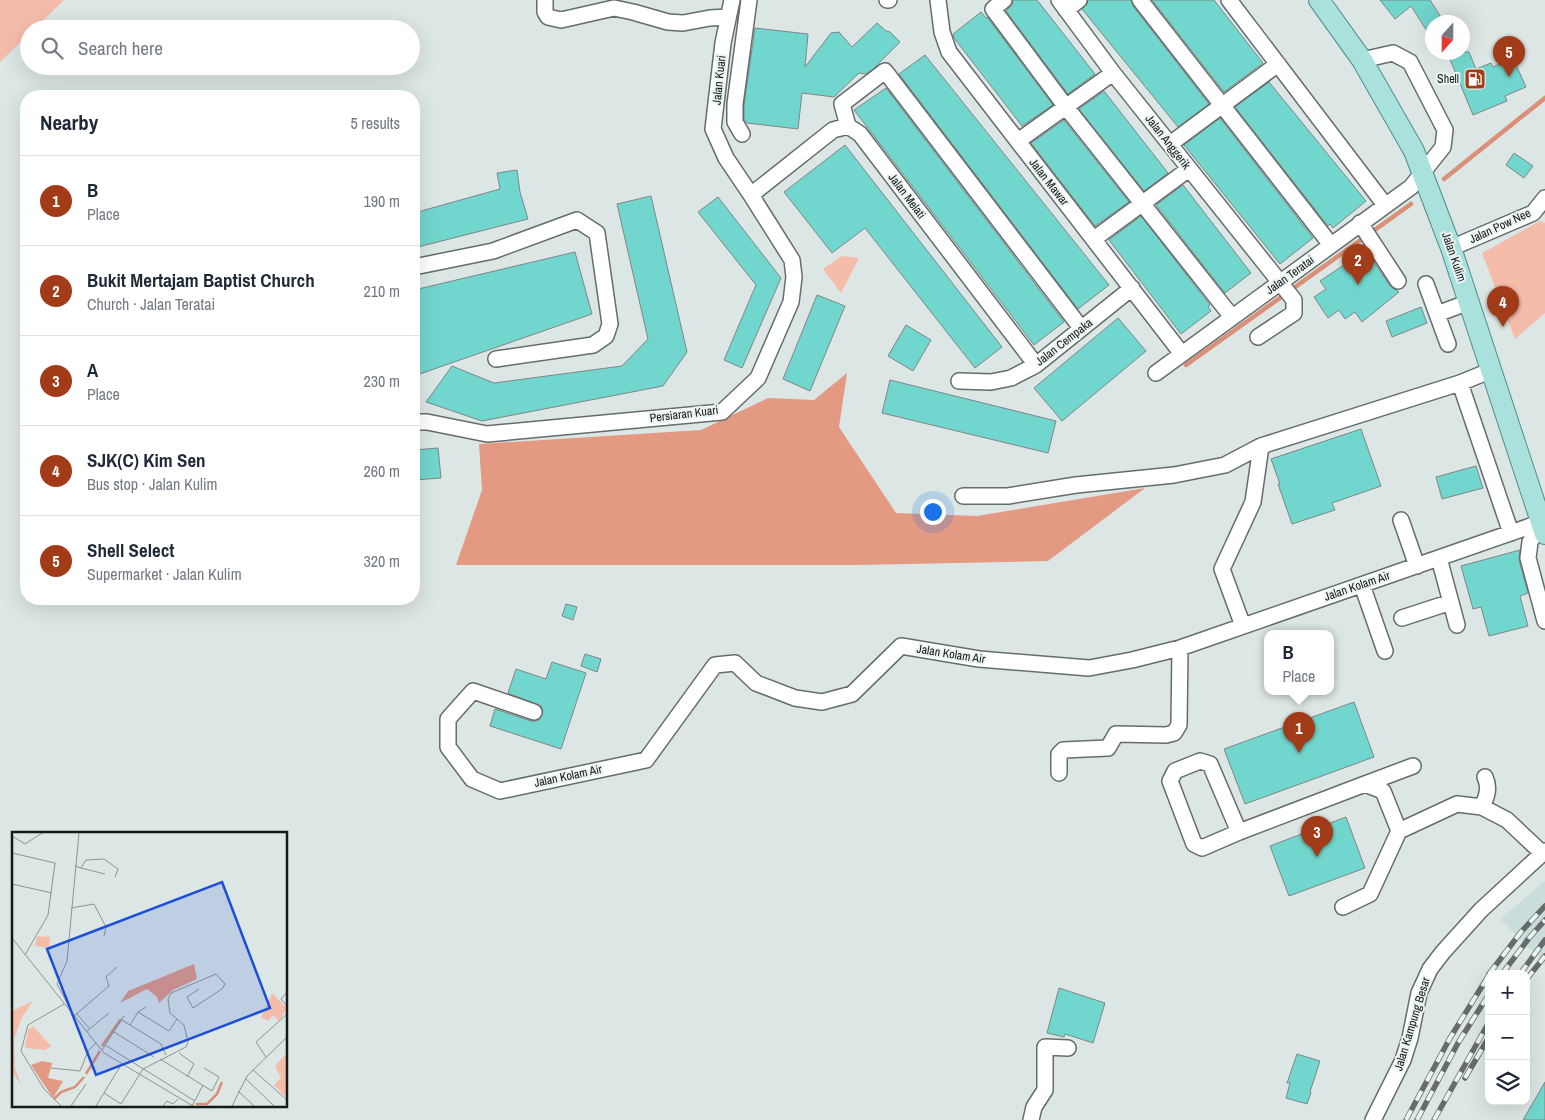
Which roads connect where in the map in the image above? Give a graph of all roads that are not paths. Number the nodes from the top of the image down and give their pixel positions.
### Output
1 (545, 0) edge
2 (732, 0) edge
3 (749, 0) edge
4 (938, 0) edge
5 (1004, 0) edge
6 (1078, 0) edge
7 (1140, 0) edge
8 (1229, 0) edge
9 (1324, 2) edge
10 (1063, 5) edge
11 (727, 17) junction
12 (723, 43) junction
13 (743, 46) junction
14 (1362, 60) junction
15 (1278, 64) junction
16 (1113, 73) junction
17 (1222, 106) junction
18 (1066, 107) junction
19 (848, 126) junction
20 (742, 134) dead end
21 (1018, 141) junction
22 (1170, 144) junction
23 (726, 158) joint
24 (1190, 169) junction
25 (1422, 174) junction
26 (751, 195) junction
27 (1545, 198) edge
28 (1143, 203) junction
29 (1385, 205) junction
30 (1360, 223) junction
31 (1094, 239) junction
32 (1331, 245) junction
33 (1451, 248) junction
34 (420, 266) edge
35 (1398, 281) dead end
36 (1280, 282) junction
37 (1426, 284) dead end
38 (1132, 288) junction
39 (1469, 302) junction
40 (1437, 314) junction
41 (1232, 317) junction
42 (1082, 328) junction
43 (1258, 337) dead end
44 (1448, 344) dead end
45 (1182, 354) junction
46 (496, 360) dead end
47 (1036, 365) junction
48 (1492, 370) junction
49 (1156, 373) dead end
50 (959, 381) dead end
51 (1460, 384) junction
52 (420, 422) edge
53 (1260, 446) junction
54 (963, 496) dead end
55 (1401, 520) dead end
56 (1543, 528) edge
57 (1511, 533) junction
58 (1439, 558) junction
59 (1417, 566) junction
60 (1362, 585) junction
61 (1451, 602) junction
62 (1402, 618) dead end
63 (1545, 621) edge
64 (1457, 625) dead end
65 (1243, 626) junction
66 (1180, 648) junction
67 (1385, 651) dead end
68 (534, 712) dead end
69 (1413, 766) dead end
70 (1059, 773) dead end
71 (1485, 776) dead end
72 (1365, 784) junction
73 (1482, 807) junction
74 (1398, 831) junction
75 (1239, 832) junction
76 (1543, 852) edge
77 (1343, 907) dead end
78 (1068, 1048) dead end
79 (1031, 1120) edge
80 (1373, 1120) edge

1 - 11 street
2 - 11 street, Jalan Kuari
3 - 13 street
4 - 21 street, Jalan Mawar
5 - 18 street
6 - 10 street
7 - 17 street
8 - 15 street
9 - 14 main road, Jalan Kulim
10 - 16 street, Jalan Anggerik
11 - 12 street, Jalan Kuari
12 - 13 street
12 - 23 street, Jalan Kuari
13 - 20 street
14 - 25 main road, Jalan Kulim
14 - 25 street, Jalan Teratai
15 - 17 street
15 - 29 street
16 - 18 street
16 - 22 street, Jalan Anggerik
17 - 22 street
17 - 32 street
18 - 21 street
18 - 28 street
19 - 26 street
19 - 42 street
19 - 47 street, Jalan Melati
21 - 31 street, Jalan Mawar
22 - 24 street, Jalan Anggerik
23 - 26 street, Persiaran Kuari
24 - 28 street
24 - 36 street, Jalan Anggerik
25 - 29 street, Jalan Teratai
25 - 33 main road, Jalan Kulim
26 - 52 street, Persiaran Kuari
27 - 33 street, Jalan Pow Nee
28 - 31 street
28 - 41 street
29 - 30 street, Jalan Teratai
30 - 32 street, Jalan Teratai
30 - 35 street
31 - 38 street, Jalan Mawar
32 - 36 street, Jalan Teratai
33 - 39 main road, Jalan Kulim
34 - 46 street
36 - 41 street, Jalan Teratai
36 - 43 street, Jalan Anggerik
37 - 40 street
38 - 42 street, Jalan Cempaka
38 - 45 street, Jalan Mawar
39 - 40 street
39 - 48 main road, Jalan Kulim
40 - 44 street
41 - 45 street, Jalan Teratai
42 - 47 street, Jalan Cempaka
45 - 49 street, Jalan Teratai
47 - 50 street, Jalan Cempaka
48 - 51 street
48 - 56 main road, Jalan Kulim
51 - 53 street
51 - 57 street
53 - 54 street
53 - 65 street
55 - 59 street
56 - 57 street, Jalan Kolam Air
56 - 63 street
57 - 58 street, Jalan Kolam Air
58 - 59 street, Jalan Kolam Air
58 - 61 street
59 - 60 street, Jalan Kolam Air
60 - 65 street, Jalan Kolam Air
60 - 67 street
61 - 62 street
61 - 64 street
65 - 66 street, Jalan Kolam Air
66 - 68 street, Jalan Kolam Air
66 - 70 street
69 - 72 street
71 - 73 street
72 - 74 street
72 - 75 street
73 - 74 street
73 - 76 street
74 - 77 street
75 - 75 street
76 - 80 street, Jalan Kampung Besar
78 - 79 street

